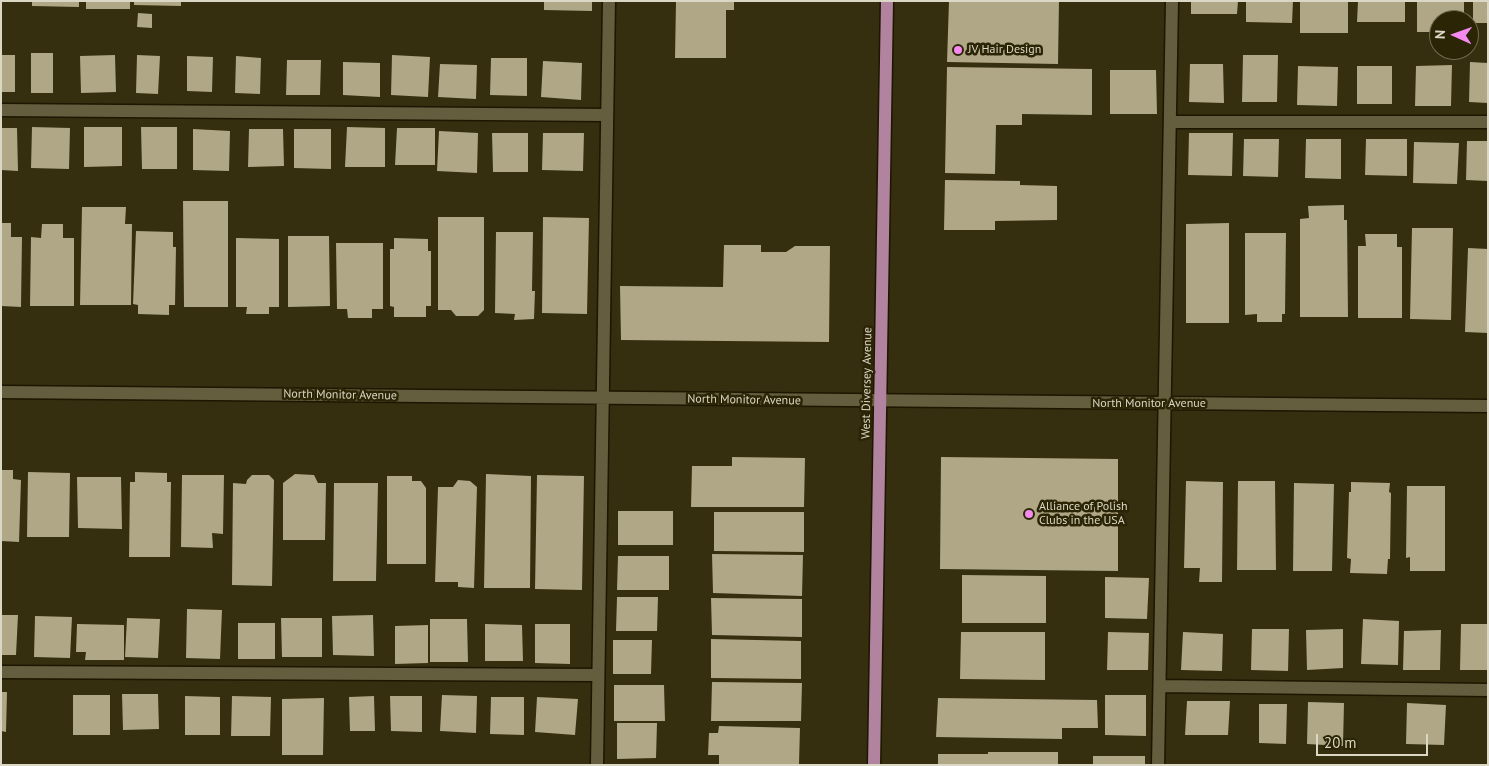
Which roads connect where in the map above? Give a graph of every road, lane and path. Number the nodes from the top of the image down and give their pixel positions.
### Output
1 (609, 1) edge
2 (887, 1) edge
3 (1172, 1) edge
4 (1, 110) edge
5 (607, 116) junction
6 (1170, 122) junction
7 (1488, 122) edge
8 (1, 392) edge
9 (603, 398) junction
10 (880, 401) junction
11 (1165, 404) junction
12 (1488, 406) edge
13 (1, 672) edge
14 (598, 676) junction
15 (1160, 686) junction
16 (1488, 690) edge
17 (597, 765) edge
18 (874, 765) edge
19 (1158, 765) edge

1 - 5 street
2 - 10 main road, West Diversey Avenue
3 - 6 street
4 - 5 street
5 - 9 street
6 - 7 street
6 - 11 street
8 - 9 street, North Monitor Avenue
9 - 10 street, North Monitor Avenue
9 - 14 street
10 - 11 street, North Monitor Avenue
10 - 18 main road, West Diversey Avenue
11 - 12 street, North Monitor Avenue
11 - 15 street
13 - 14 street
14 - 17 street
15 - 16 street
15 - 19 street

